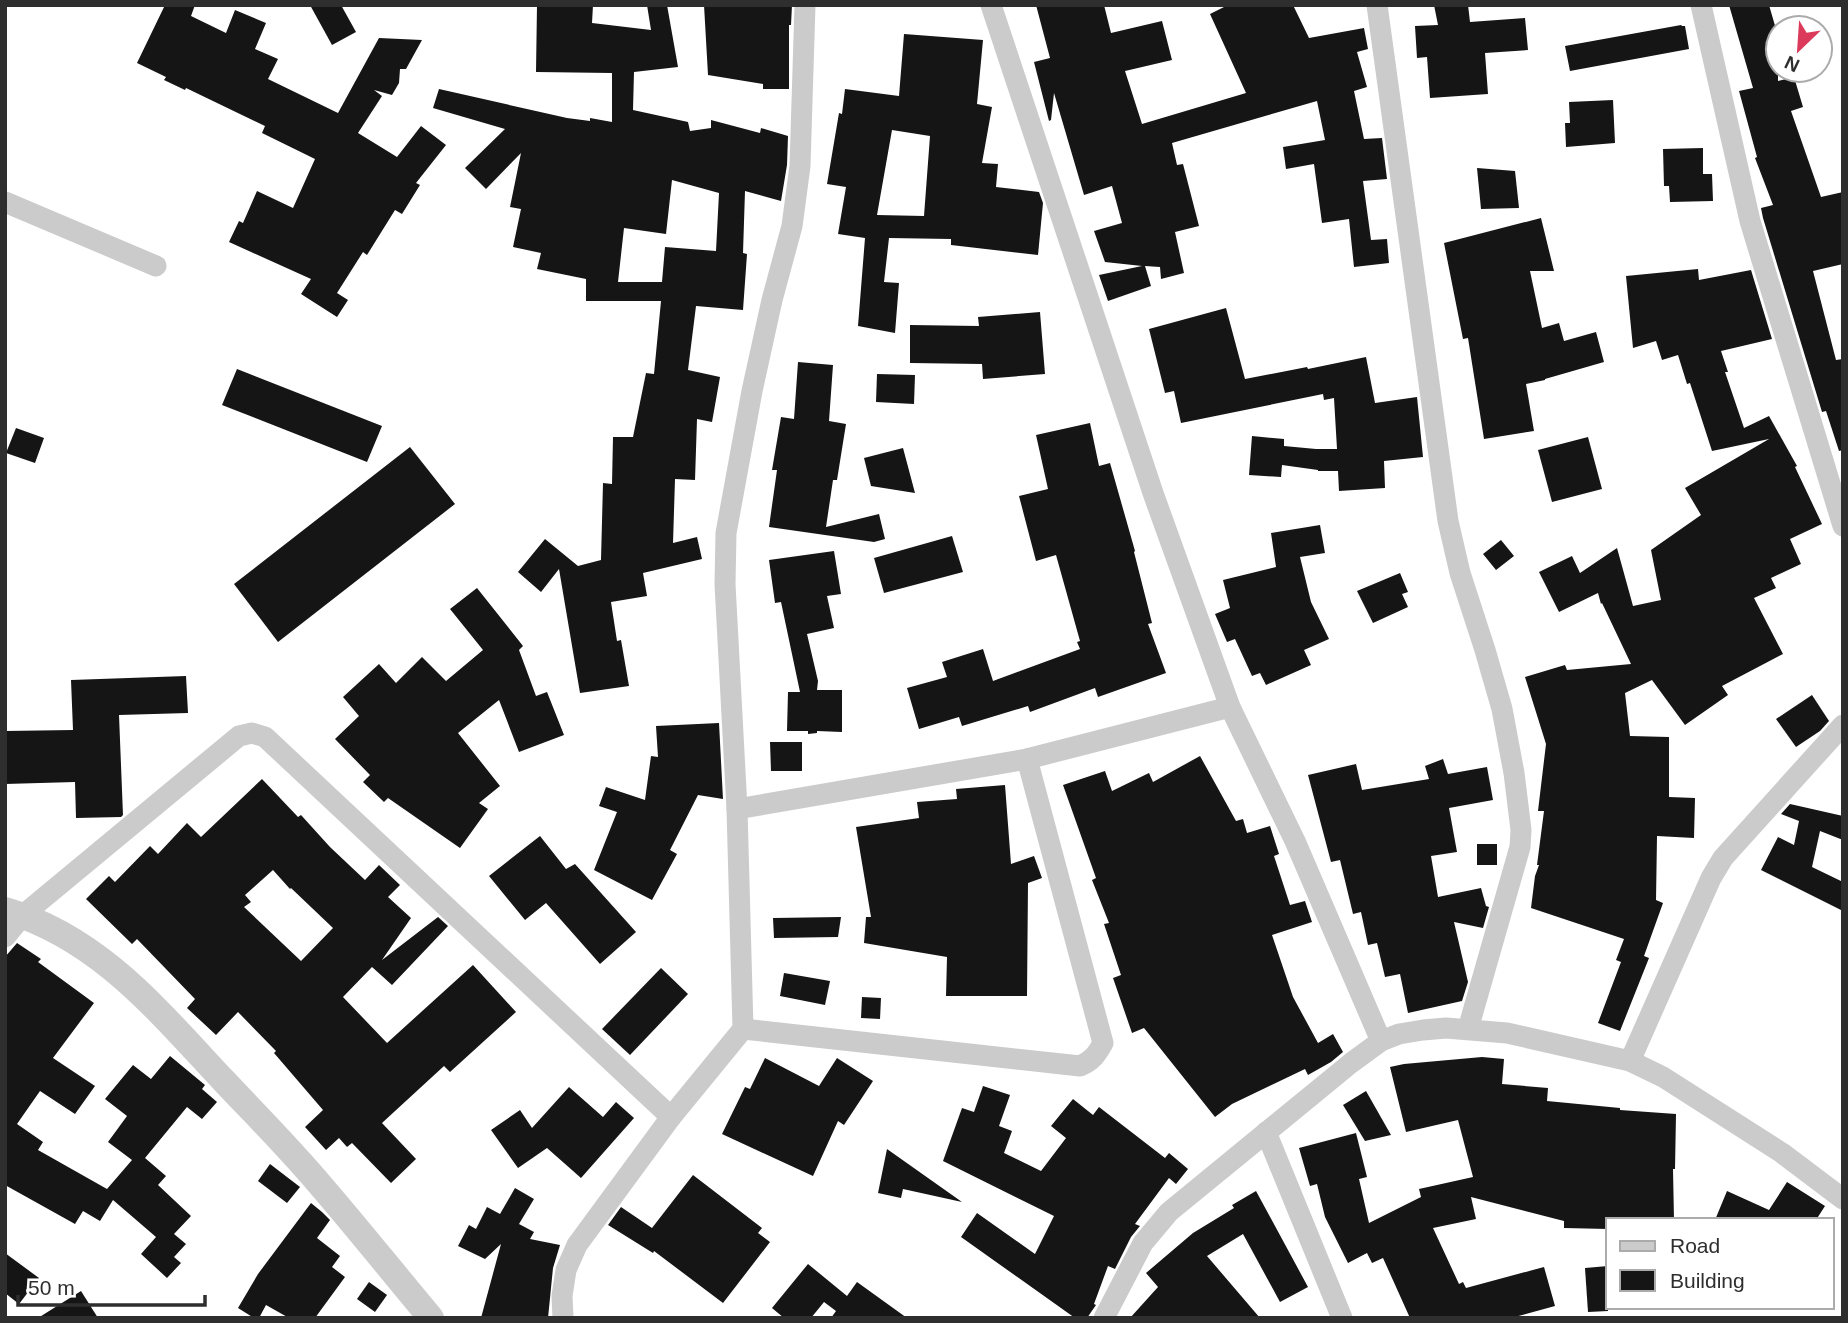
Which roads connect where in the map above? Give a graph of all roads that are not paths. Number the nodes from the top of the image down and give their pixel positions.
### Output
1 (806, 5) edge
2 (991, 5) edge
3 (1377, 5) edge
4 (1701, 5) edge
5 (5, 202) edge
6 (156, 267) dead end
7 (1843, 526) edge
8 (1230, 708) junction
9 (1843, 725) edge
10 (1027, 759) junction
11 (737, 809) junction
12 (14, 913) edge
13 (5, 937) edge
14 (743, 1029) junction
15 (1468, 1029) junction
16 (1381, 1041) junction
17 (1630, 1061) junction
18 (671, 1117) junction
19 (1266, 1132) junction
20 (1843, 1199) edge
21 (431, 1318) edge
22 (563, 1318) edge
23 (1104, 1318) edge
24 (1342, 1318) edge

1 - 11 street
2 - 8 street
3 - 15 street
4 - 7 street
5 - 6 street
8 - 10 street
8 - 16 street
9 - 17 street
10 - 11 street
10 - 14 street
11 - 14 street
12 - 13 street
12 - 18 street
12 - 21 street
14 - 18 street
15 - 16 street
15 - 17 street
16 - 19 street
17 - 20 street
18 - 22 street
19 - 23 street
19 - 24 street

